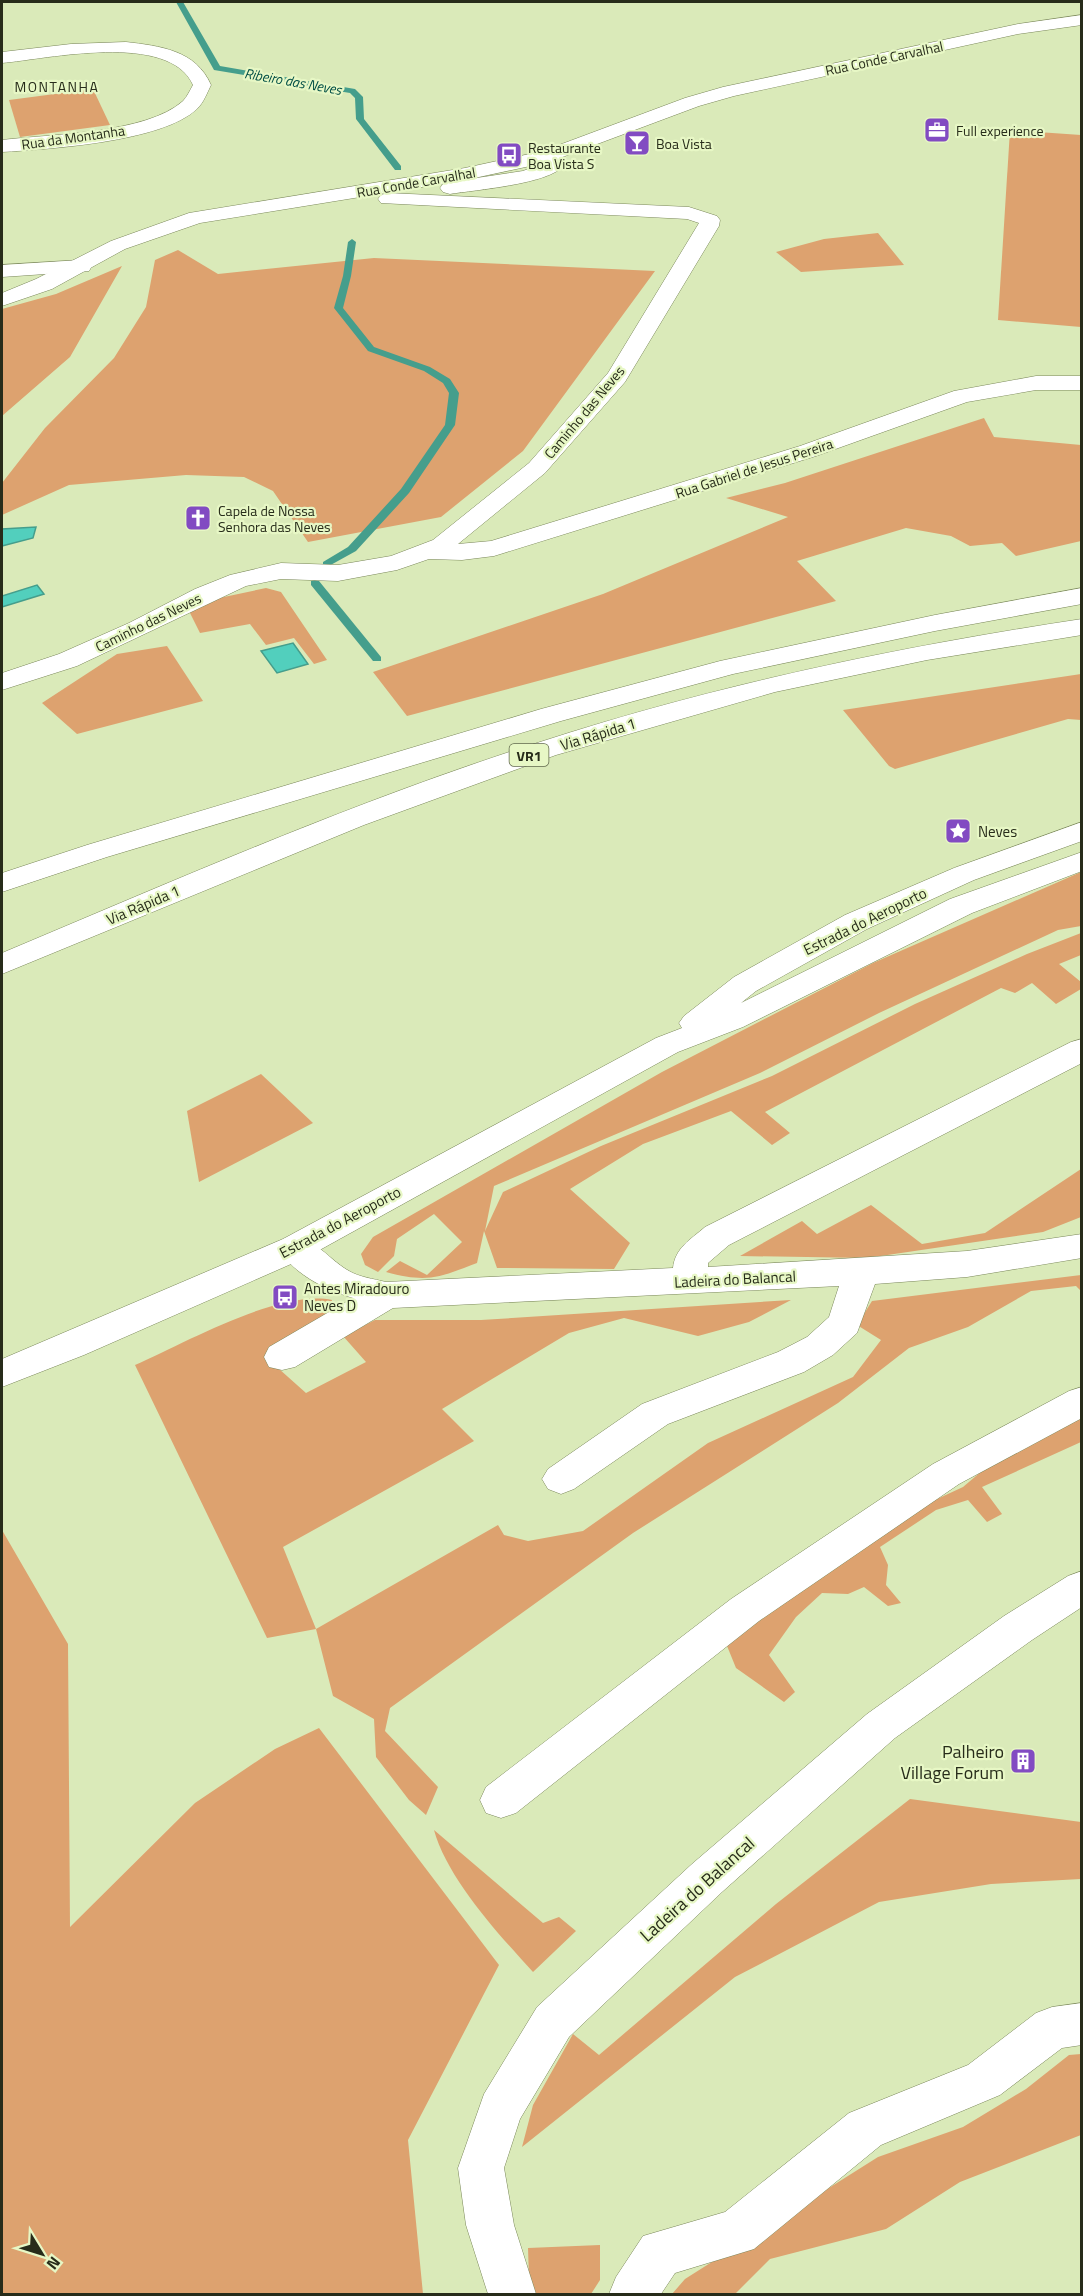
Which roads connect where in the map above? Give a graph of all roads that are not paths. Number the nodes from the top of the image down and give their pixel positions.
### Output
1 (1082, 20) edge
2 (2, 58) edge
3 (2, 146) edge
4 (549, 156) junction
5 (81, 266) junction
6 (2, 271) edge
7 (2, 300) edge
8 (1082, 383) edge
9 (425, 551) junction
10 (1082, 596) edge
11 (1082, 627) edge
12 (2, 682) edge
13 (1082, 831) edge
14 (1082, 848) edge
15 (1082, 861) edge
16 (2, 883) edge
17 (993, 892) junction
18 (2, 964) edge
19 (667, 1045) junction
20 (1082, 1049) edge
21 (1082, 1246) edge
22 (295, 1248) junction
23 (861, 1272) junction
24 (689, 1282) junction
25 (386, 1295) junction
26 (282, 1357) dead end
27 (2, 1374) edge
28 (1082, 1401) edge
29 (561, 1479) dead end
30 (1082, 1587) edge
31 (501, 1800) dead end
32 (1082, 2024) edge
33 (512, 2295) edge
34 (633, 2295) edge

1 - 4 main road, Rua Conde Carvalhal
2 - 3 main road, Rua da Montanha
4 - 5 main road, Rua Conde Carvalhal
4 - 9 main road, Caminho das Neves
5 - 6 main road
5 - 7 main road, Rua Conde Carvalhal
8 - 9 main road, Rua Gabriel de Jesus Pereira
9 - 12 main road, Caminho das Neves
10 - 16 main road, Via Rápida 1 / VR1
11 - 18 main road, Via Rápida 1 / VR1
13 - 19 main road, Estrada do Aeroporto
14 - 17 main road
15 - 17 main road, Estrada do Aeroporto
17 - 19 main road, Estrada do Aeroporto
19 - 22 main road, Estrada do Aeroporto
20 - 24 main road
21 - 23 main road, Ladeira do Balancal
22 - 25 main road, Ladeira do Balancal
22 - 27 main road, Estrada do Aeroporto
23 - 24 main road, Ladeira do Balancal
23 - 29 main road
24 - 25 main road, Ladeira do Balancal
25 - 26 main road, Ladeira do Balancal
28 - 31 main road
30 - 33 main road, Ladeira do Balancal
32 - 34 main road

